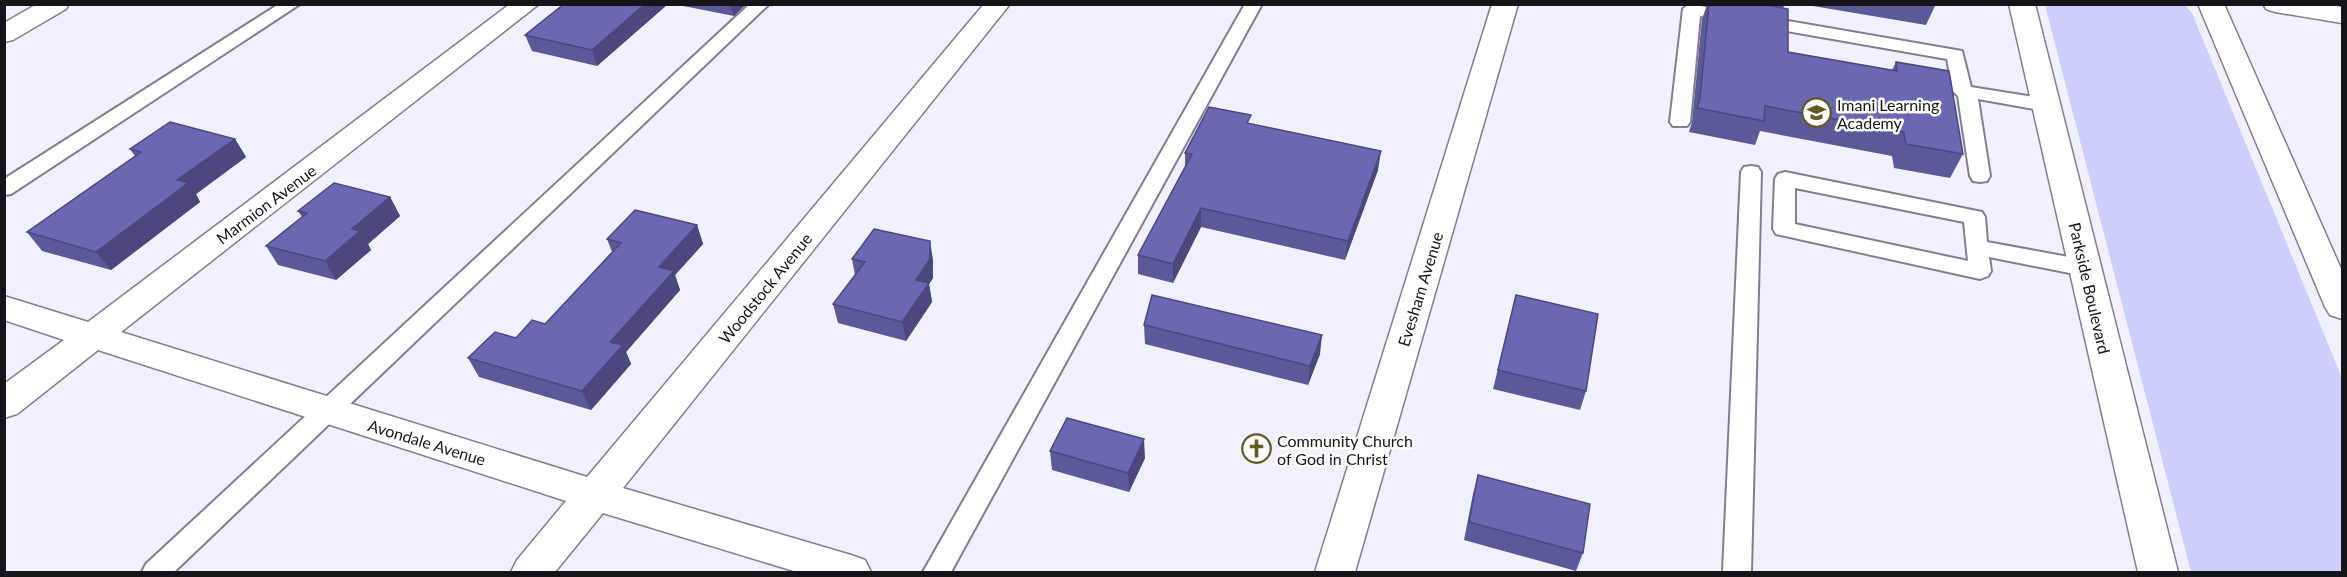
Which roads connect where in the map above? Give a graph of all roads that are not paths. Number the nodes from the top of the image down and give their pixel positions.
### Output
1 (57, 4) edge
2 (292, 4) edge
3 (527, 4) edge
4 (761, 4) edge
5 (998, 4) edge
6 (1254, 4) edge
7 (1505, 4) edge
8 (2022, 4) edge
9 (2211, 4) edge
10 (2275, 4) edge
11 (2343, 15) edge
12 (4, 34) edge
13 (1967, 92) junction
14 (2046, 105) junction
15 (1680, 122) dead end
16 (1751, 172) dead end
17 (1980, 176) dead end
18 (4, 189) edge
19 (1977, 247) junction
20 (2085, 268) junction
21 (2343, 307) edge
22 (4, 308) edge
23 (92, 337) junction
24 (4, 404) edge
25 (328, 411) junction
26 (595, 495) junction
27 (156, 573) edge
28 (531, 573) edge
29 (850, 573) edge
30 (937, 573) edge
31 (1335, 573) edge
32 (1737, 573) edge
33 (2158, 573) edge

1 - 12 street
2 - 18 lane
3 - 23 street, Marmion Avenue
4 - 25 lane
5 - 26 street, Woodstock Avenue
6 - 30 lane
7 - 31 street, Evesham Avenue
8 - 14 street, Parkside Boulevard
9 - 21 street
10 - 11 street
13 - 14 lane
13 - 15 lane
13 - 17 lane
14 - 20 street, Parkside Boulevard
16 - 32 lane
19 - 19 lane
19 - 20 lane
20 - 33 street, Parkside Boulevard
22 - 23 street, Avondale Avenue
23 - 24 street, Marmion Avenue
23 - 25 street, Avondale Avenue
25 - 26 street, Avondale Avenue
25 - 27 lane
26 - 28 street, Woodstock Avenue
26 - 29 street, Avondale Avenue

